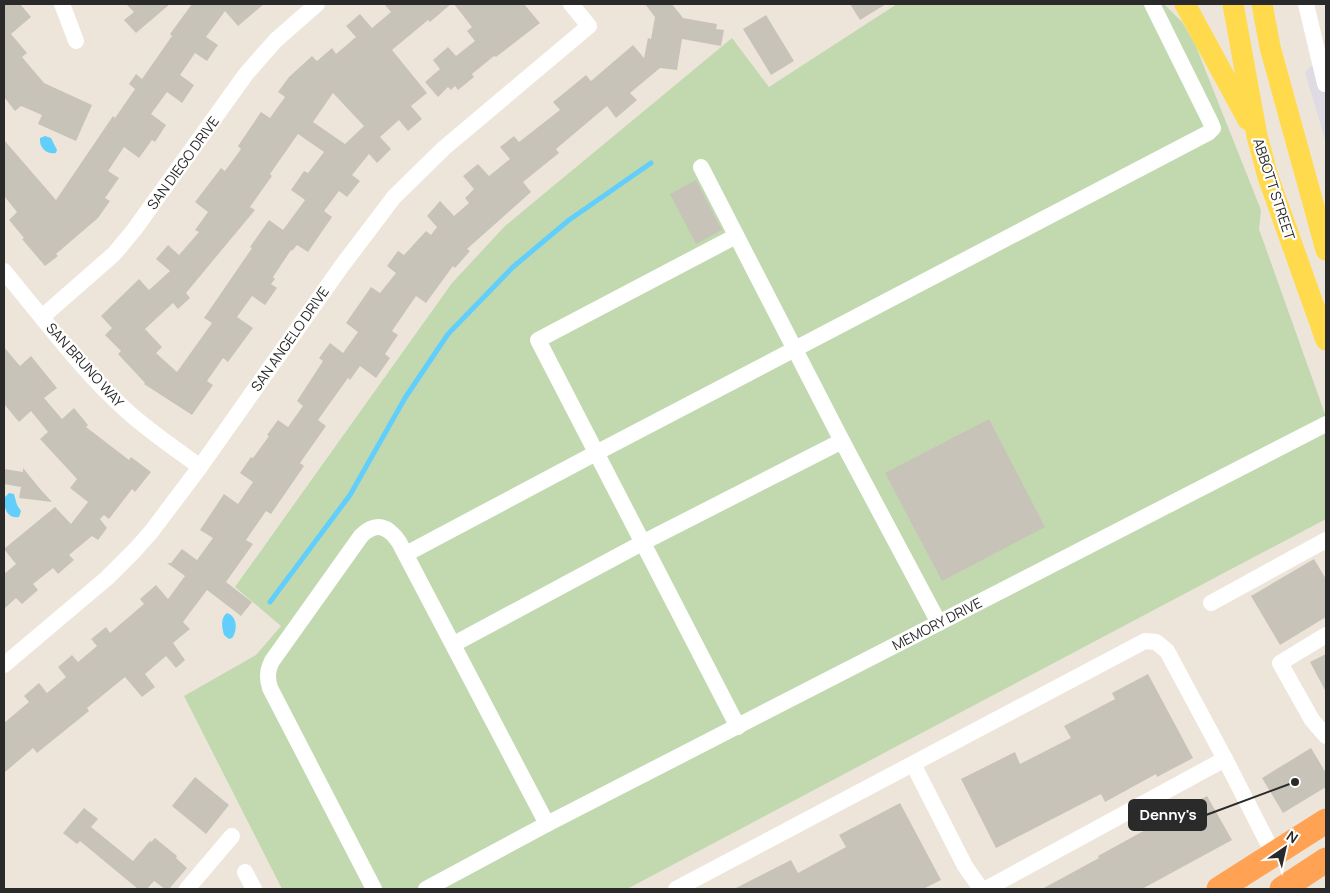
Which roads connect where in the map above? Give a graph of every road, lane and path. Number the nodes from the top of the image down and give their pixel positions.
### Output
1 (62, 4) edge
2 (315, 4) edge
3 (571, 4) edge
4 (1152, 4) edge
5 (1185, 4) edge
6 (1233, 4) edge
7 (1262, 4) edge
8 (1306, 4) edge
9 (76, 41) dead end
10 (1325, 84) edge
11 (1257, 136) junction
12 (702, 167) dead end
13 (736, 236) junction
14 (1326, 250) edge
15 (4, 271) edge
16 (42, 317) junction
17 (1326, 340) edge
18 (795, 350) junction
19 (1326, 424) edge
20 (842, 441) junction
21 (596, 453) junction
22 (200, 467) junction
23 (1326, 540) edge
24 (642, 543) junction
25 (406, 554) junction
26 (1211, 603) dead end
27 (939, 623) junction
28 (1326, 634) edge
29 (454, 644) junction
30 (4, 665) edge
31 (738, 728) junction
32 (1326, 736) edge
33 (1226, 759) junction
34 (913, 764) junction
35 (1326, 822) edge
36 (547, 824) junction
37 (232, 836) dead end
38 (1274, 855) junction
39 (1326, 860) edge
40 (245, 872) dead end
41 (696, 885) edge
42 (187, 889) edge
43 (254, 889) edge
44 (374, 889) edge
45 (426, 889) edge
46 (676, 889) edge
47 (981, 889) edge
48 (986, 889) edge
49 (1219, 889) edge
50 (1282, 889) edge

1 - 9 street
2 - 16 street, SAN DIEGO DRIVE
3 - 22 street, SAN ANGELO DRIVE
4 - 18 street
5 - 11 main road
6 - 11 main road, ABBOTT STREET
7 - 14 main road
8 - 10 street
11 - 17 main road, ABBOTT STREET
12 - 13 street
13 - 18 street
13 - 21 street
15 - 16 street, SAN BRUNO WAY
16 - 22 street, SAN BRUNO WAY
18 - 20 street
18 - 21 street
19 - 27 street, MEMORY DRIVE
20 - 24 street
20 - 27 street
21 - 24 street
21 - 25 street
22 - 30 street, SAN ANGELO DRIVE
23 - 26 street
24 - 29 street
24 - 31 street
25 - 29 street
25 - 44 street
27 - 31 street, MEMORY DRIVE
28 - 32 street
29 - 36 street
31 - 36 street, MEMORY DRIVE
33 - 34 street
33 - 38 street
33 - 48 street
34 - 41 street
34 - 47 street
35 - 38 highway
36 - 45 street, MEMORY DRIVE
37 - 42 street
38 - 49 highway
39 - 50 highway
40 - 43 street
41 - 46 street

